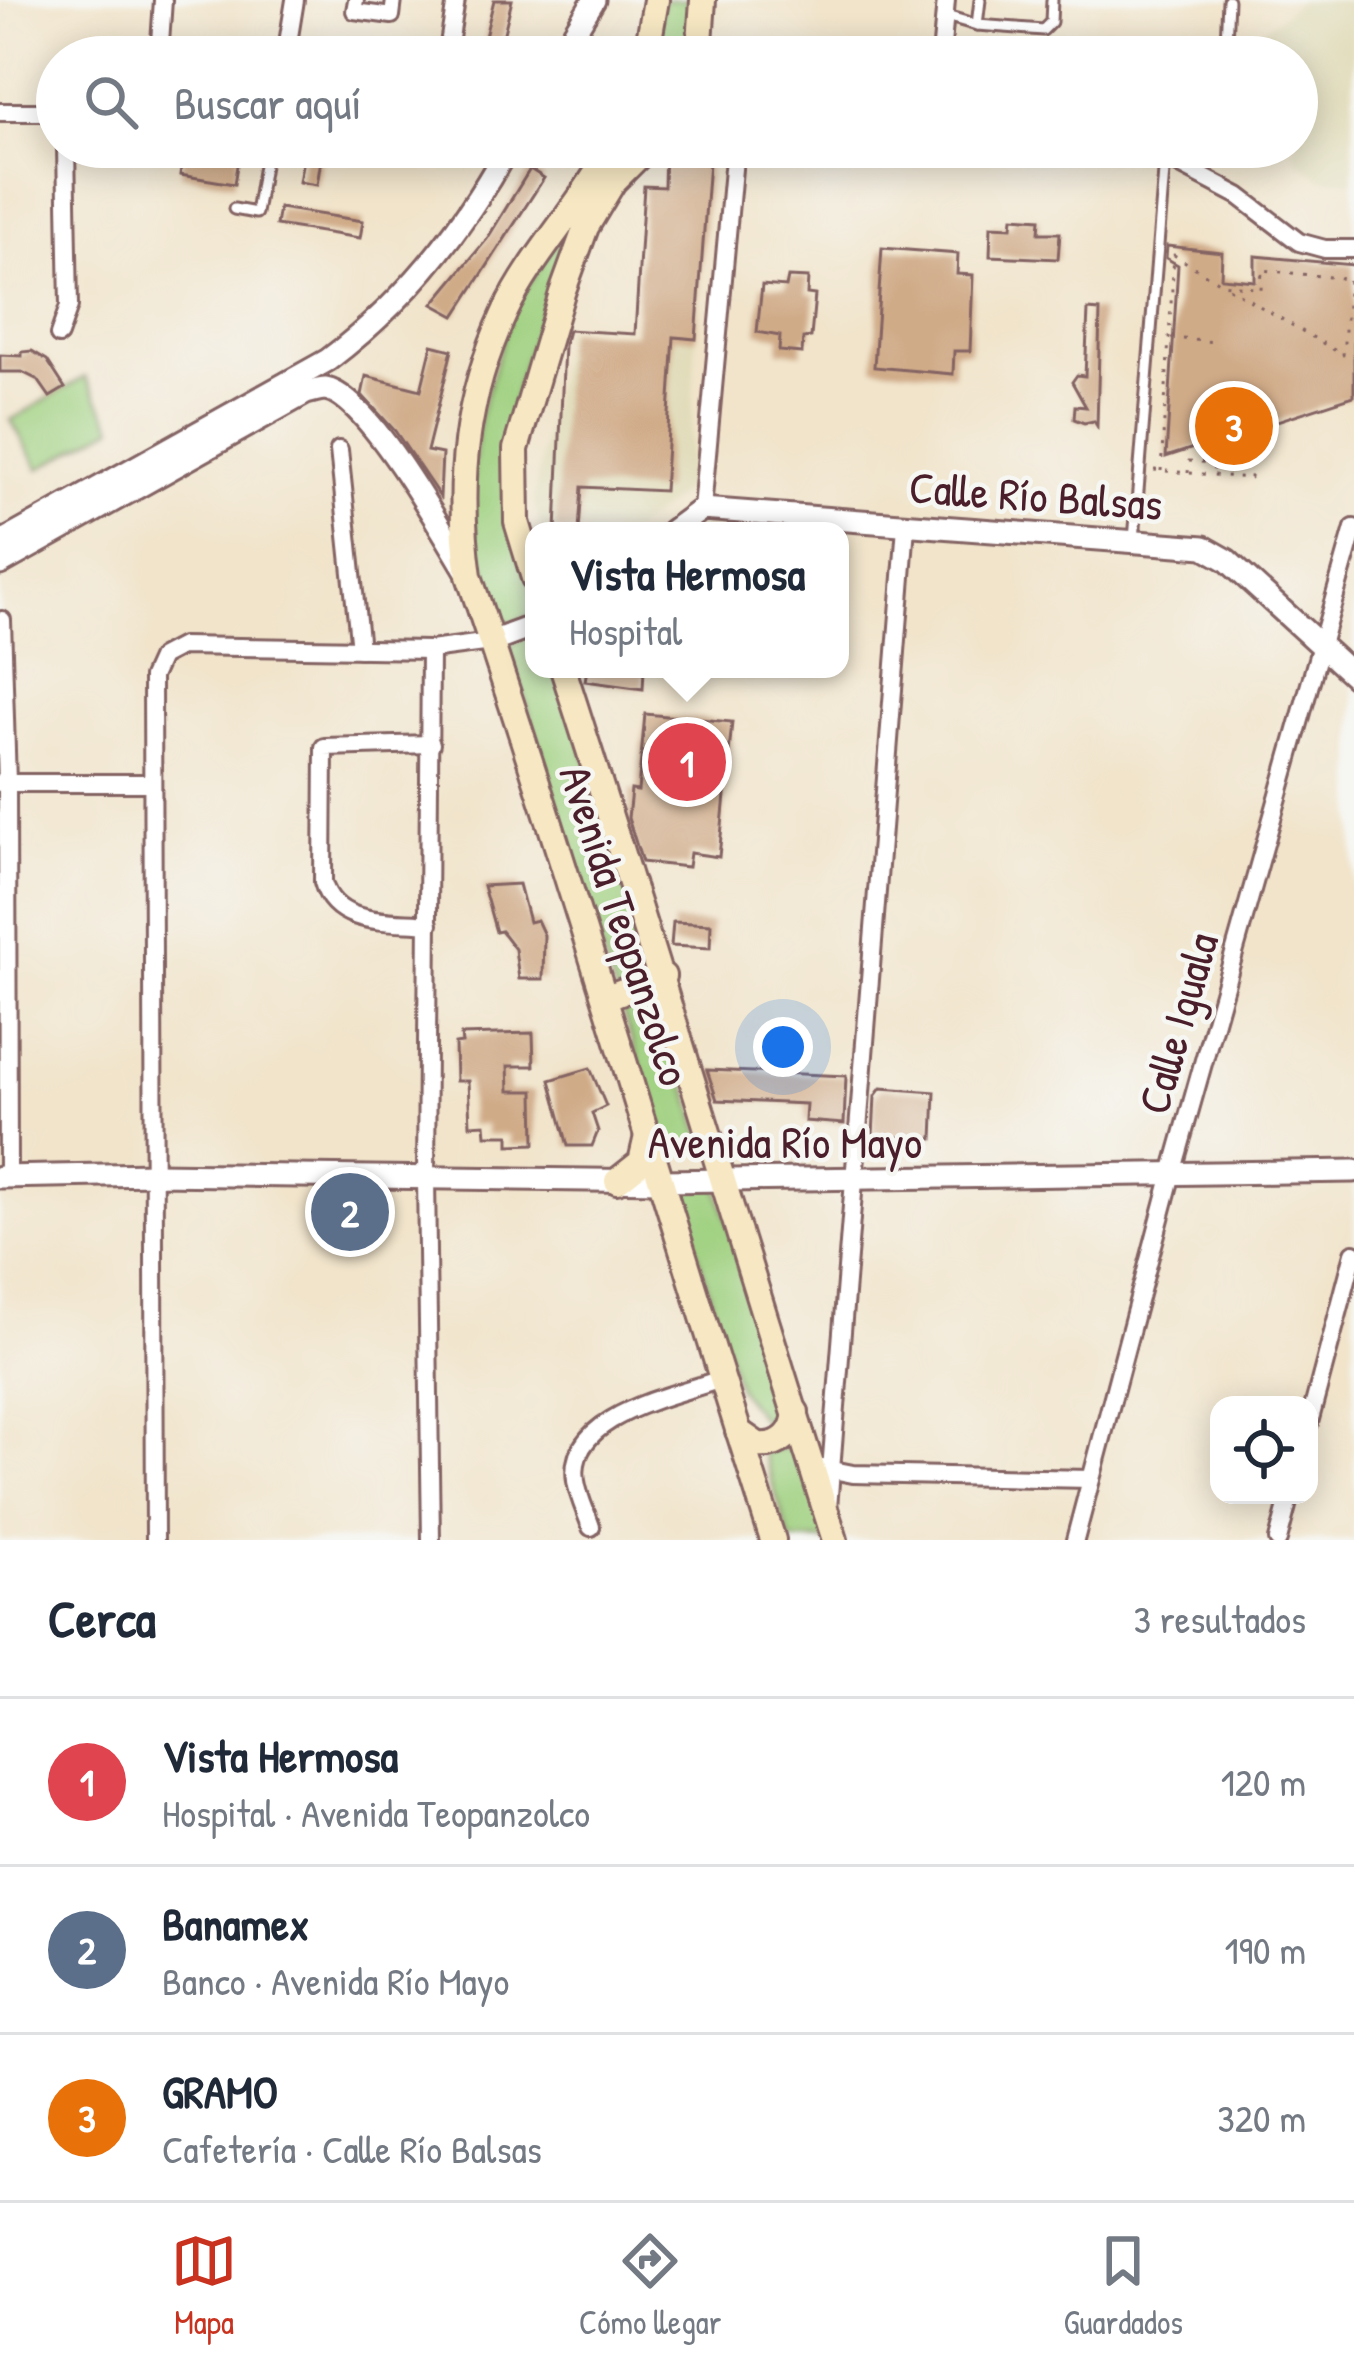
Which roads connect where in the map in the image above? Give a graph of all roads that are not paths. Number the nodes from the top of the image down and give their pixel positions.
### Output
1 (163, 0) edge
2 (295, 0) edge
3 (356, 0) edge
4 (394, 0) edge
5 (456, 0) edge
6 (594, 0) edge
7 (656, 0) edge
8 (704, 0) edge
9 (980, 0) edge
10 (1052, 0) edge
11 (1228, 0) edge
12 (944, 15) edge
13 (976, 25) junction
14 (160, 36) edge
15 (288, 36) edge
16 (450, 36) edge
17 (572, 36) edge
18 (650, 36) edge
19 (702, 36) edge
20 (1226, 36) edge
21 (0, 112) edge
22 (36, 112) edge
23 (66, 168) edge
24 (264, 168) edge
25 (495, 168) edge
26 (597, 168) edge
27 (627, 168) edge
28 (734, 168) edge
29 (1165, 168) edge
30 (1193, 168) edge
31 (234, 209) dead end
32 (1354, 249) edge
33 (58, 335) dead end
34 (339, 450) dead end
35 (702, 509) junction
36 (684, 522) edge
37 (906, 526) junction
38 (1354, 528) edge
39 (1134, 540) junction
40 (0, 543) edge
41 (525, 548) edge
42 (0, 564) edge
43 (469, 576) junction
44 (2, 620) edge
45 (525, 629) edge
46 (491, 642) junction
47 (360, 649) junction
48 (430, 650) junction
49 (1321, 650) junction
50 (1354, 676) edge
51 (566, 678) edge
52 (431, 745) junction
53 (3, 783) edge
54 (151, 783) junction
55 (429, 924) junction
56 (663, 976) junction
57 (607, 997) junction
58 (647, 1133) junction
59 (1354, 1171) edge
60 (155, 1174) junction
61 (4, 1176) edge
62 (1171, 1177) junction
63 (426, 1178) junction
64 (854, 1179) junction
65 (722, 1180) junction
66 (617, 1181) junction
67 (662, 1181) junction
68 (1354, 1253) edge
69 (721, 1379) junction
70 (1316, 1396) edge
71 (796, 1412) junction
72 (738, 1430) junction
73 (822, 1468) junction
74 (1091, 1479) junction
75 (1288, 1504) edge
76 (591, 1527) dead end
77 (831, 1527) edge
78 (155, 1540) edge
79 (431, 1540) edge
80 (773, 1540) edge
81 (1075, 1540) edge
82 (1278, 1540) edge

1 - 14 street
2 - 15 street
3 - 4 street
5 - 16 street
6 - 17 street
7 - 18 main road
8 - 19 main road
9 - 13 lane
10 - 13 lane
11 - 20 lane
12 - 13 lane
21 - 22 street
23 - 33 street
24 - 31 lane
25 - 40 street
26 - 43 main road, Avenida Teopanzolco
27 - 41 main road
28 - 35 street
29 - 39 lane
30 - 32 street
34 - 47 street
35 - 36 street
35 - 37 street, Calle Río Balsas
37 - 39 street, Calle Río Balsas
37 - 64 street
38 - 49 street, Calle Iguala
39 - 49 street, Calle Río Balsas
42 - 43 street
43 - 46 main road, Avenida Teopanzolco
44 - 53 street
45 - 46 street
46 - 48 street
46 - 57 main road, Avenida Teopanzolco
47 - 48 street
47 - 54 street
48 - 52 street
49 - 50 street, Calle Río Balsas
49 - 62 street, Calle Iguala
51 - 56 main road, Avenida Teopanzolco
52 - 55 street
52 - 55 street
53 - 54 street
53 - 61 street
54 - 60 street
55 - 63 street
56 - 57 main road
56 - 65 main road, Avenida Teopanzolco
57 - 58 main road, Avenida Teopanzolco
58 - 66 main road
58 - 67 main road, Avenida Teopanzolco
59 - 62 street, Avenida Río Mayo
60 - 61 street, Avenida Río Mayo
60 - 63 street, Avenida Río Mayo
60 - 78 street
62 - 64 street, Avenida Río Mayo
62 - 74 street, Calle Iguala
63 - 66 street, Avenida Río Mayo
63 - 79 street
64 - 65 street, Avenida Río Mayo
64 - 73 street
65 - 67 street, Avenida Río Mayo
65 - 71 main road, Avenida Teopanzolco
66 - 67 street, Avenida Río Mayo
67 - 69 main road, Avenida Teopanzolco
68 - 70 street
69 - 72 main road, Avenida Teopanzolco
69 - 76 street
71 - 72 main road
71 - 73 main road, Avenida Teopanzolco
72 - 80 main road, Avenida Teopanzolco
73 - 74 street
73 - 77 main road, Avenida Teopanzolco
74 - 81 street, Calle Iguala
75 - 82 street

